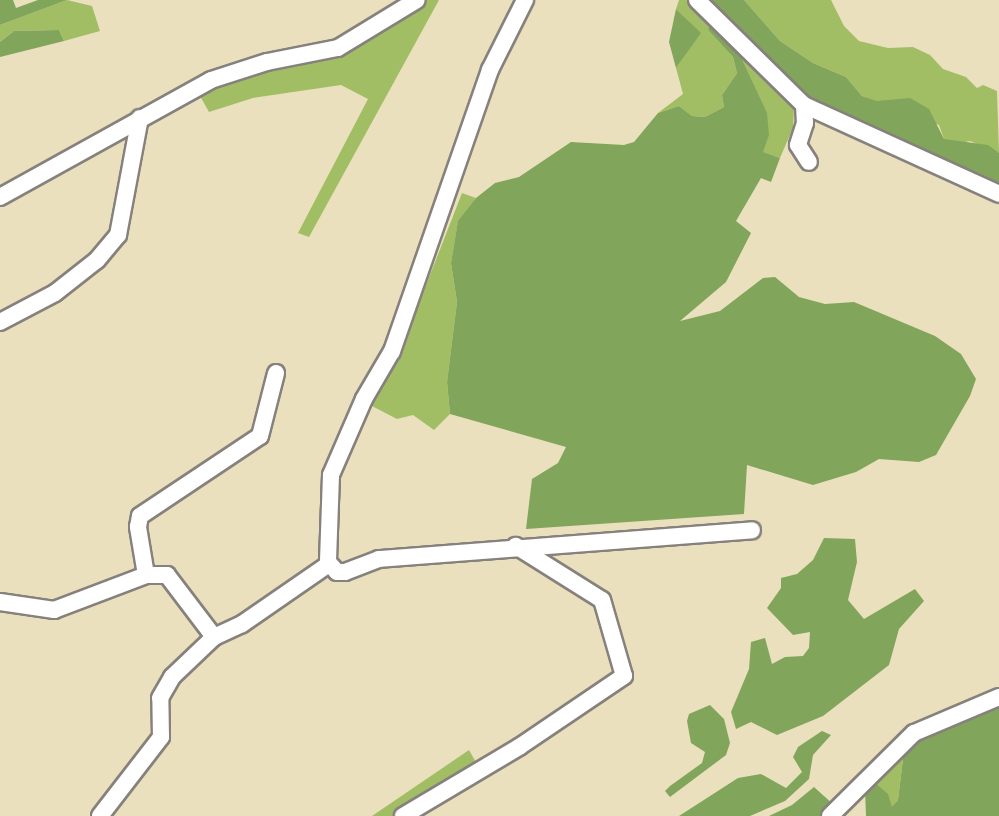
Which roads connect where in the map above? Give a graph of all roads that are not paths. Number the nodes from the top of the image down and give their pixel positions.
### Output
1 (417, 0) edge
2 (525, 0) edge
3 (697, 0) edge
4 (804, 105) junction
5 (140, 118) junction
6 (809, 162) dead end
7 (999, 194) edge
8 (0, 197) edge
9 (0, 322) edge
10 (276, 373) dead end
11 (752, 530) dead end
12 (516, 546) junction
13 (330, 564) junction
14 (146, 575) junction
15 (0, 602) edge
16 (214, 637) junction
17 (999, 697) edge
18 (100, 816) edge
19 (403, 816) edge
20 (830, 816) edge

1 - 5 street
2 - 13 street
3 - 4 street
4 - 6 street
4 - 7 street
5 - 8 street
5 - 9 street
10 - 14 street
11 - 12 street
12 - 13 street
12 - 19 street
13 - 16 street
14 - 15 street
14 - 16 street
16 - 18 street
17 - 20 street

